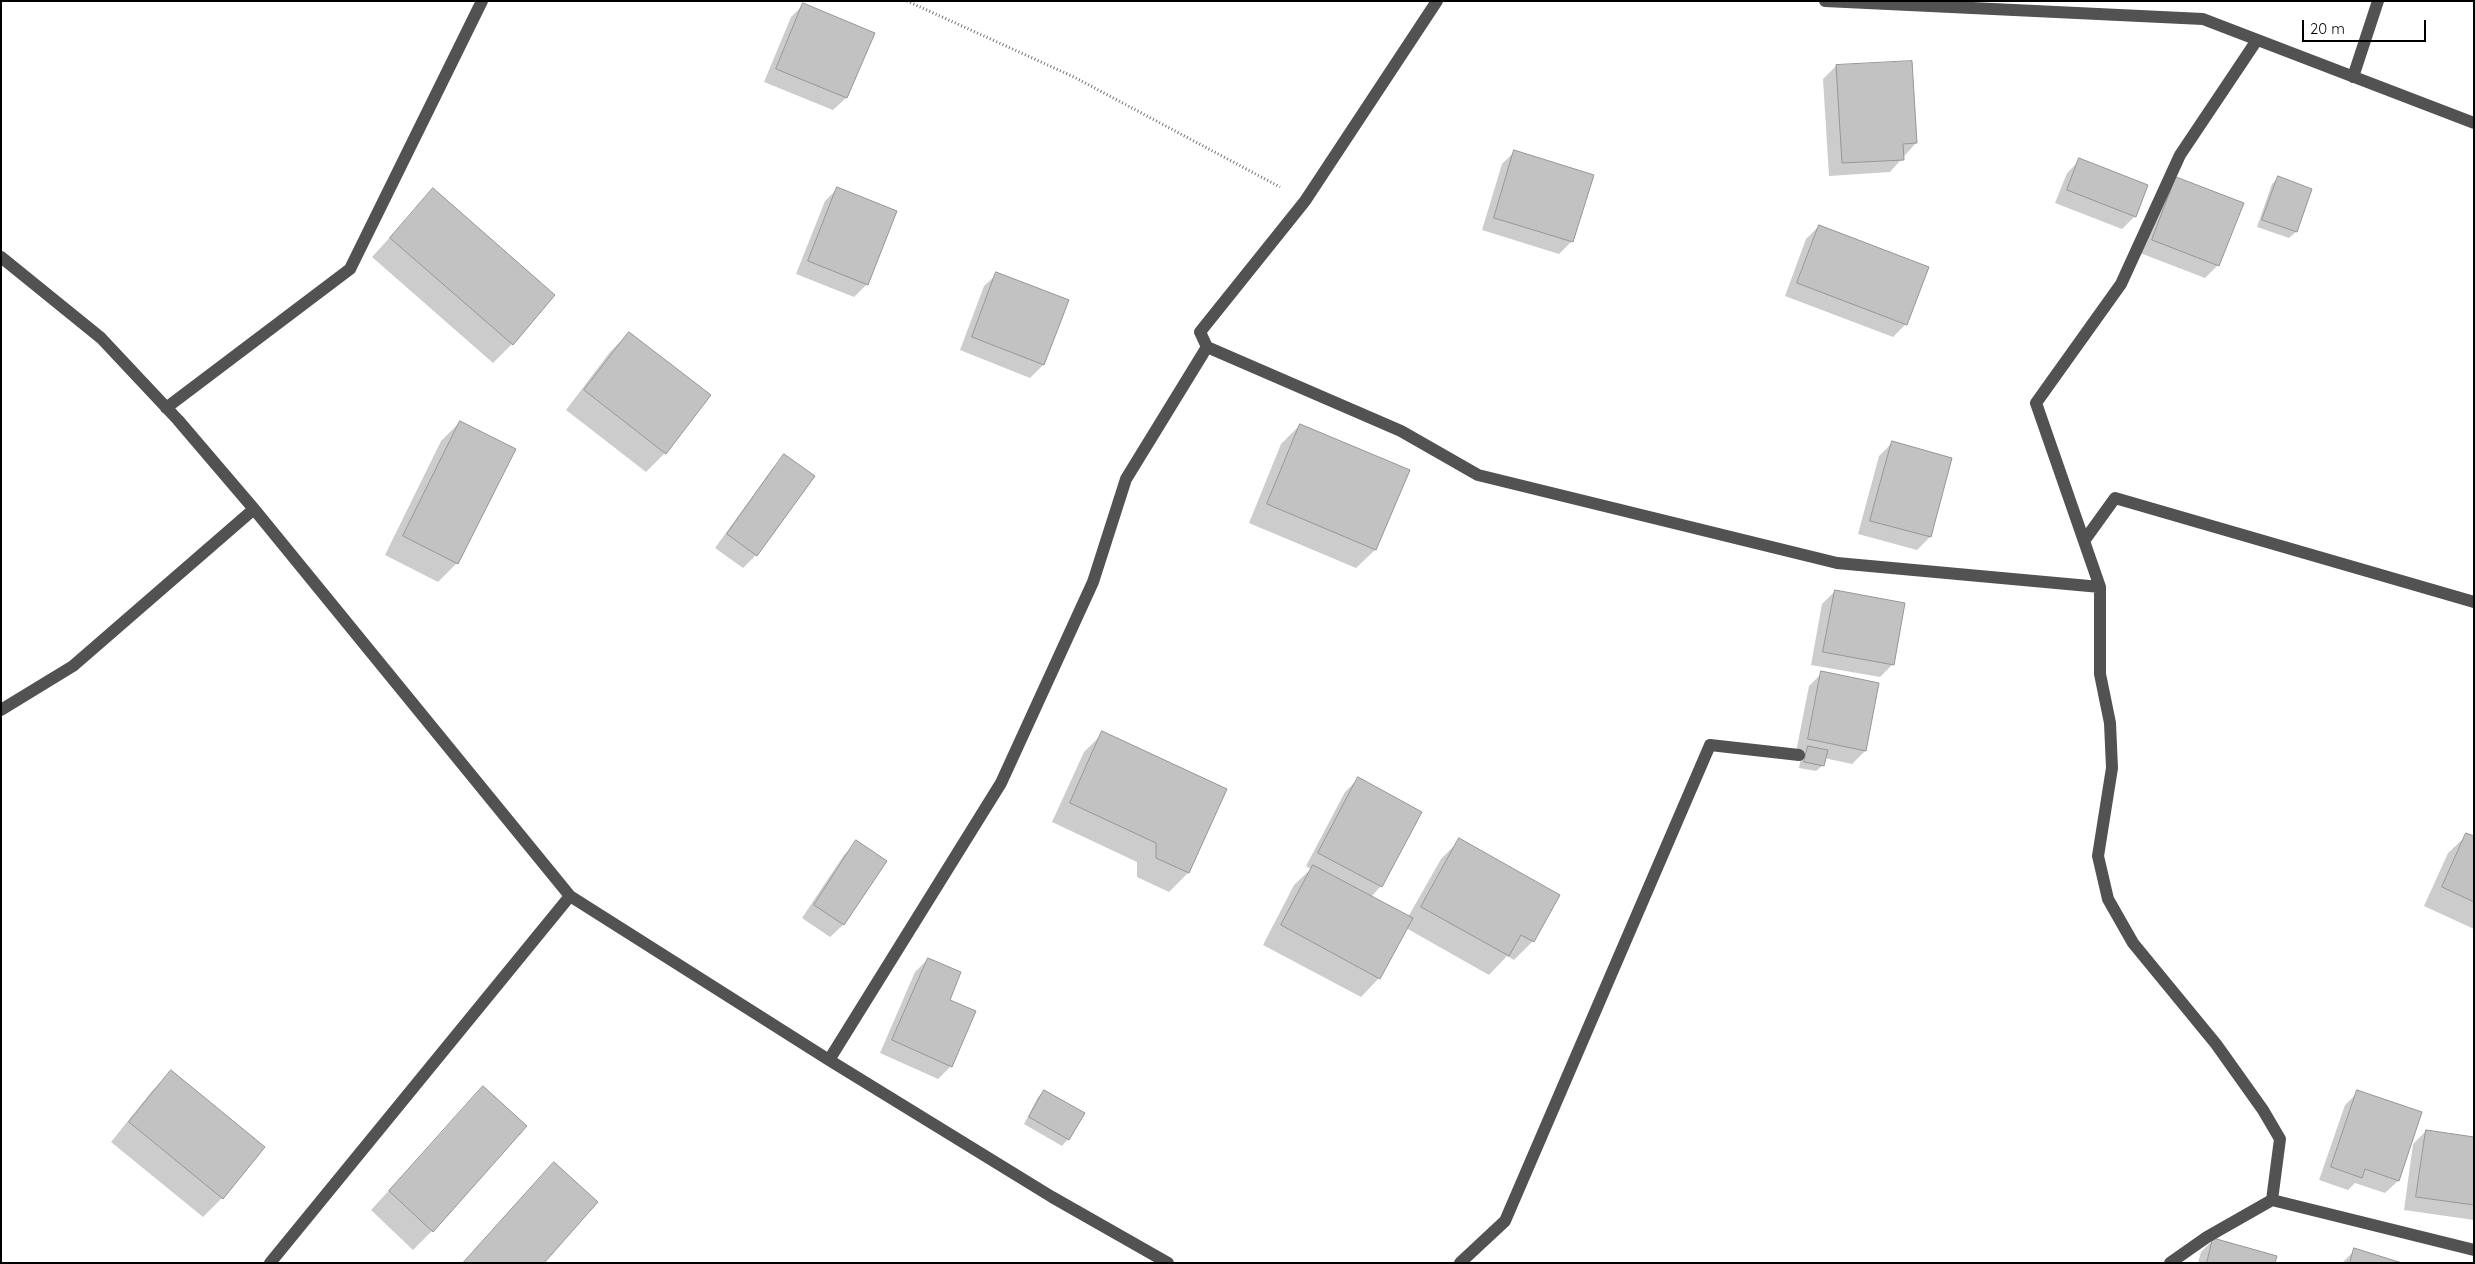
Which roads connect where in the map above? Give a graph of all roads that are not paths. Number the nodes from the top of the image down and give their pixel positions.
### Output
1 (482, 1) edge
2 (1437, 1) edge
3 (1825, 1) edge
4 (2378, 1) edge
5 (2257, 40) junction
6 (2354, 77) junction
7 (2474, 123) edge
8 (1, 257) edge
9 (1206, 347) junction
10 (166, 408) junction
11 (254, 509) junction
12 (2084, 541) junction
13 (2100, 587) junction
14 (2474, 602) edge
15 (1, 710) edge
16 (1798, 755) dead end
17 (570, 896) junction
18 (829, 1060) junction
19 (2272, 1200) junction
20 (2474, 1250) edge
21 (270, 1263) edge
22 (1168, 1263) edge
23 (1460, 1263) edge
24 (2170, 1263) edge

1 - 10 street
2 - 9 street
3 - 5 street
4 - 6 street
5 - 6 street
5 - 12 street
6 - 7 street
8 - 10 street
9 - 13 street
9 - 18 street
10 - 11 street
11 - 15 street
11 - 17 street
12 - 13 street
12 - 14 street
13 - 19 street
16 - 23 street
17 - 18 street
17 - 21 street
18 - 22 street
19 - 20 street
19 - 24 street

